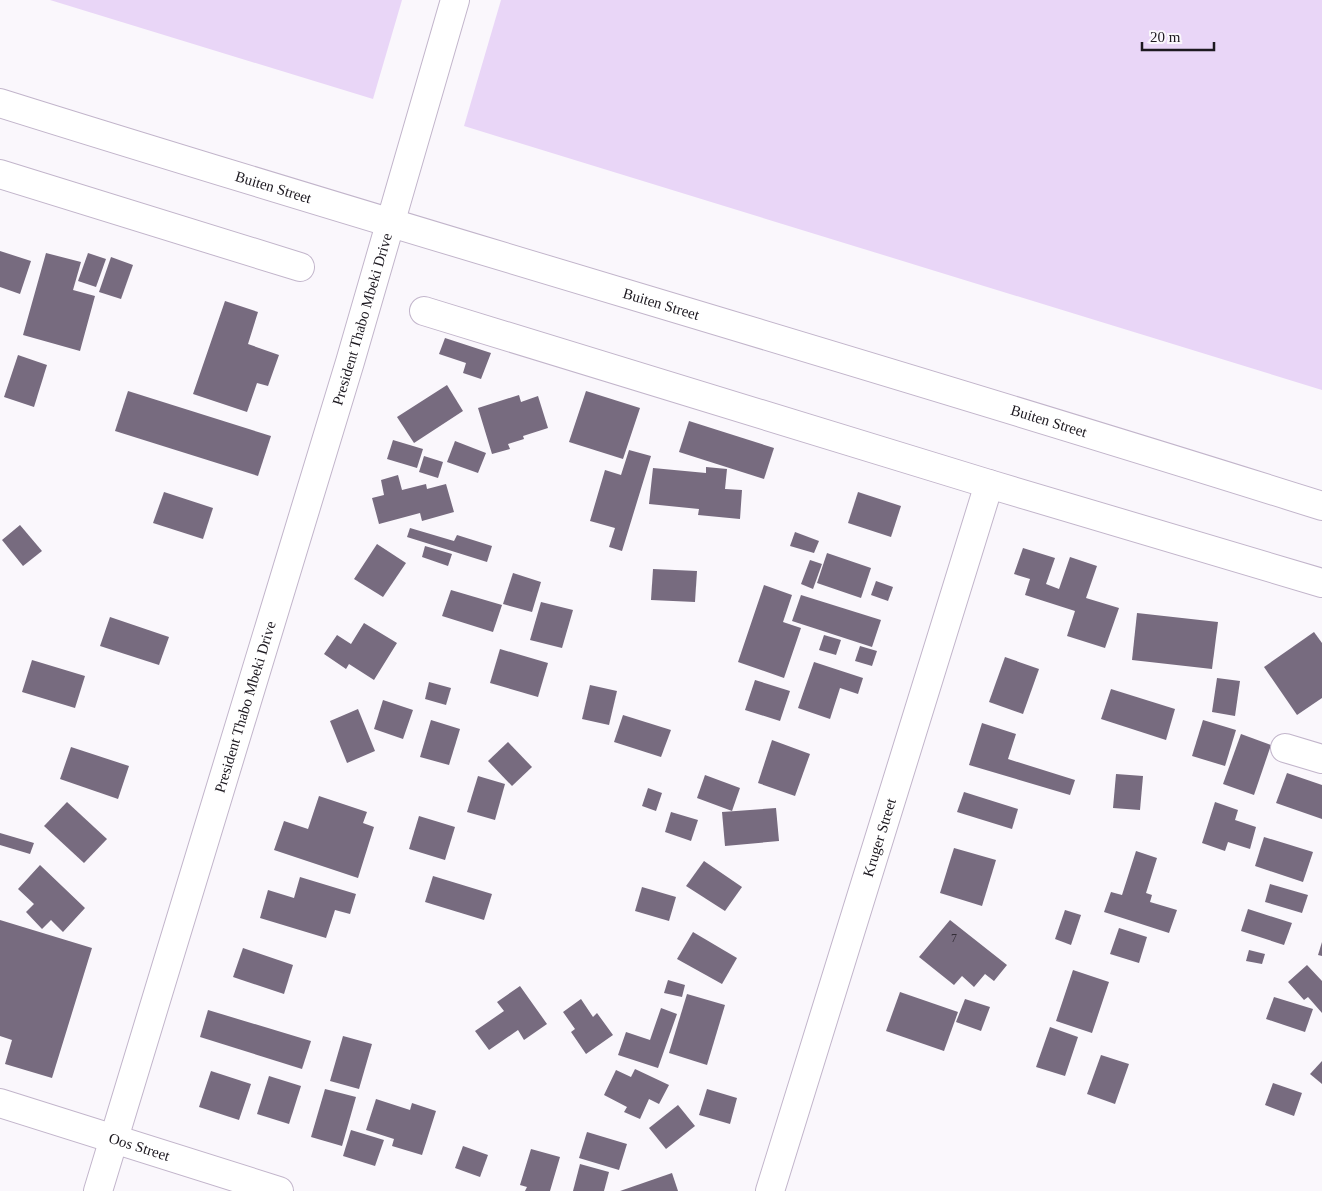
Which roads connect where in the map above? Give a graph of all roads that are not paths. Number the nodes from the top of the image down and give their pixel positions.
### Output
1 (455, 0) edge
2 (0, 103) edge
3 (0, 174) edge
4 (389, 222) junction
5 (300, 267) dead end
6 (424, 311) dead end
7 (989, 484) junction
8 (1322, 506) edge
9 (1322, 583) edge
10 (1285, 748) dead end
11 (1322, 759) edge
12 (0, 1103) edge
13 (115, 1138) junction
14 (98, 1191) edge
15 (279, 1191) edge
16 (770, 1191) edge

1 - 4 street, President Thabo Mbeki Drive
2 - 4 street, Buiten Street
3 - 5 street
4 - 8 street, Buiten Street
4 - 13 street, President Thabo Mbeki Drive
6 - 7 street
7 - 9 street
7 - 16 street, Kruger Street
10 - 11 street
12 - 13 street, Oos Street
13 - 14 street, President Thabo Mbeki Drive
13 - 15 street, Oos Street

